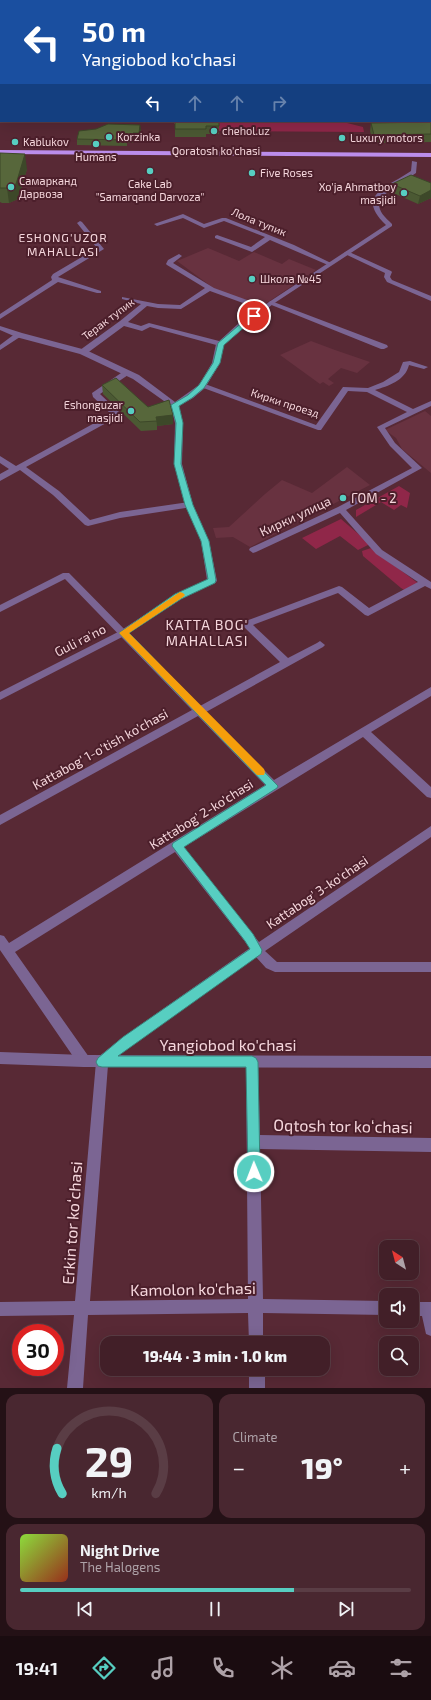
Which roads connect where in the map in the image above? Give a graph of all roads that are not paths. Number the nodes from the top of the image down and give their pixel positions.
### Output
1 (0, 153) edge
2 (431, 155) edge
3 (0, 158) edge
4 (115, 160) dead end
5 (414, 160) junction
6 (80, 223) dead end
7 (157, 224) dead end
8 (217, 237) dead end
9 (268, 238) junction
10 (347, 252) junction
11 (179, 256) dead end
12 (330, 264) junction
13 (56, 279) junction
14 (209, 288) junction
15 (99, 292) dead end
16 (124, 298) dead end
17 (431, 299) edge
18 (271, 303) junction
19 (145, 304) junction
20 (265, 308) junction
21 (0, 317) edge
22 (123, 323) junction
23 (0, 328) edge
24 (19, 335) junction
25 (220, 344) junction
26 (384, 347) dead end
27 (0, 348) edge
28 (83, 352) junction
29 (424, 367) dead end
30 (127, 374) junction
31 (202, 386) junction
32 (368, 390) junction
33 (431, 403) edge
34 (175, 405) junction
35 (412, 411) junction
36 (0, 460) edge
37 (18, 468) junction
38 (0, 478) edge
39 (189, 505) junction
40 (341, 509) junction
41 (253, 550) dead end
42 (428, 584) edge
43 (0, 609) edge
44 (123, 633) junction
45 (320, 645) dead end
46 (287, 663) junction
47 (431, 691) edge
48 (0, 696) edge
49 (199, 710) junction
50 (364, 731) junction
51 (273, 786) junction
52 (431, 794) edge
53 (0, 820) edge
54 (431, 831) edge
55 (177, 846) junction
56 (4, 945) edge
57 (257, 950) junction
58 (431, 967) edge
59 (0, 1058) edge
60 (84, 1061) junction
61 (102, 1062) junction
62 (252, 1062) junction
63 (431, 1062) edge
64 (254, 1142) junction
65 (431, 1145) edge
66 (256, 1306) junction
67 (0, 1308) edge
68 (379, 1308) edge
69 (82, 1309) junction
70 (419, 1309) edge
71 (430, 1309) edge
72 (431, 1329) edge
73 (256, 1336) edge
74 (257, 1376) edge
75 (75, 1388) edge
76 (257, 1388) edge

1 - 5 main road, Qoratosh ko'chasi
2 - 5 main road, Qoratosh ko'chasi
3 - 4 main road
5 - 10 street
6 - 13 street
7 - 9 street, Лола тупик
8 - 9 street
9 - 12 street, Лола тупик
10 - 12 street
10 - 17 street
11 - 14 street
12 - 18 street
13 - 15 street
13 - 21 street
14 - 19 street, Терак тупик
14 - 20 street
16 - 19 street, Терак тупик
18 - 20 street
18 - 26 street
19 - 22 street, Терак тупик
20 - 25 street
22 - 25 street
22 - 28 street, Терак тупик
23 - 24 street
24 - 27 street
24 - 28 street
25 - 31 street
28 - 30 street
29 - 32 street
30 - 34 street
30 - 37 street
31 - 32 street, Кирки проезд
31 - 34 street
32 - 35 street, Кирки проезд
33 - 35 street, Кирки улица
34 - 39 street
35 - 40 street, Кирки улица
36 - 37 street
37 - 38 street
37 - 39 street
39 - 44 street, Guli ra'no
40 - 41 street, Кирки улица
40 - 42 street
42 - 46 street
43 - 44 street
44 - 48 street, Guli ra'no
44 - 49 street
45 - 46 street, Kattabog' 1-o'tish ko'chasi
46 - 49 street, Kattabog' 1-o'tish ko'chasi
47 - 50 street, Kattabog' 2-ko'chasi
49 - 51 street
49 - 53 street, Kattabog' 1-o'tish ko'chasi
50 - 51 street, Kattabog' 2-ko'chasi
50 - 52 street
51 - 55 street, Kattabog' 2-ko'chasi
54 - 57 street, Kattabog' 3-ko'chasi
55 - 56 street, Kattabog' 2-ko'chasi
55 - 57 street
56 - 60 street
57 - 58 street
57 - 61 street, Kattabog' 3-ko'chasi
59 - 60 street, Yangiobod ko'chasi
60 - 61 street, Yangiobod ko'chasi
61 - 62 street, Yangiobod ko'chasi
61 - 69 street, Erkin tor koʻchasi
62 - 63 street, Yangiobod ko'chasi
62 - 64 street
64 - 65 street, Oqtosh tor koʻchasi
64 - 66 street
66 - 68 street, Kamolon ko'chasi
66 - 69 street, Kamolon ko'chasi
66 - 73 street
67 - 69 street, Kamolon ko'chasi
69 - 75 street, Erkin tor koʻchasi
70 - 71 street
71 - 72 street
74 - 76 street

